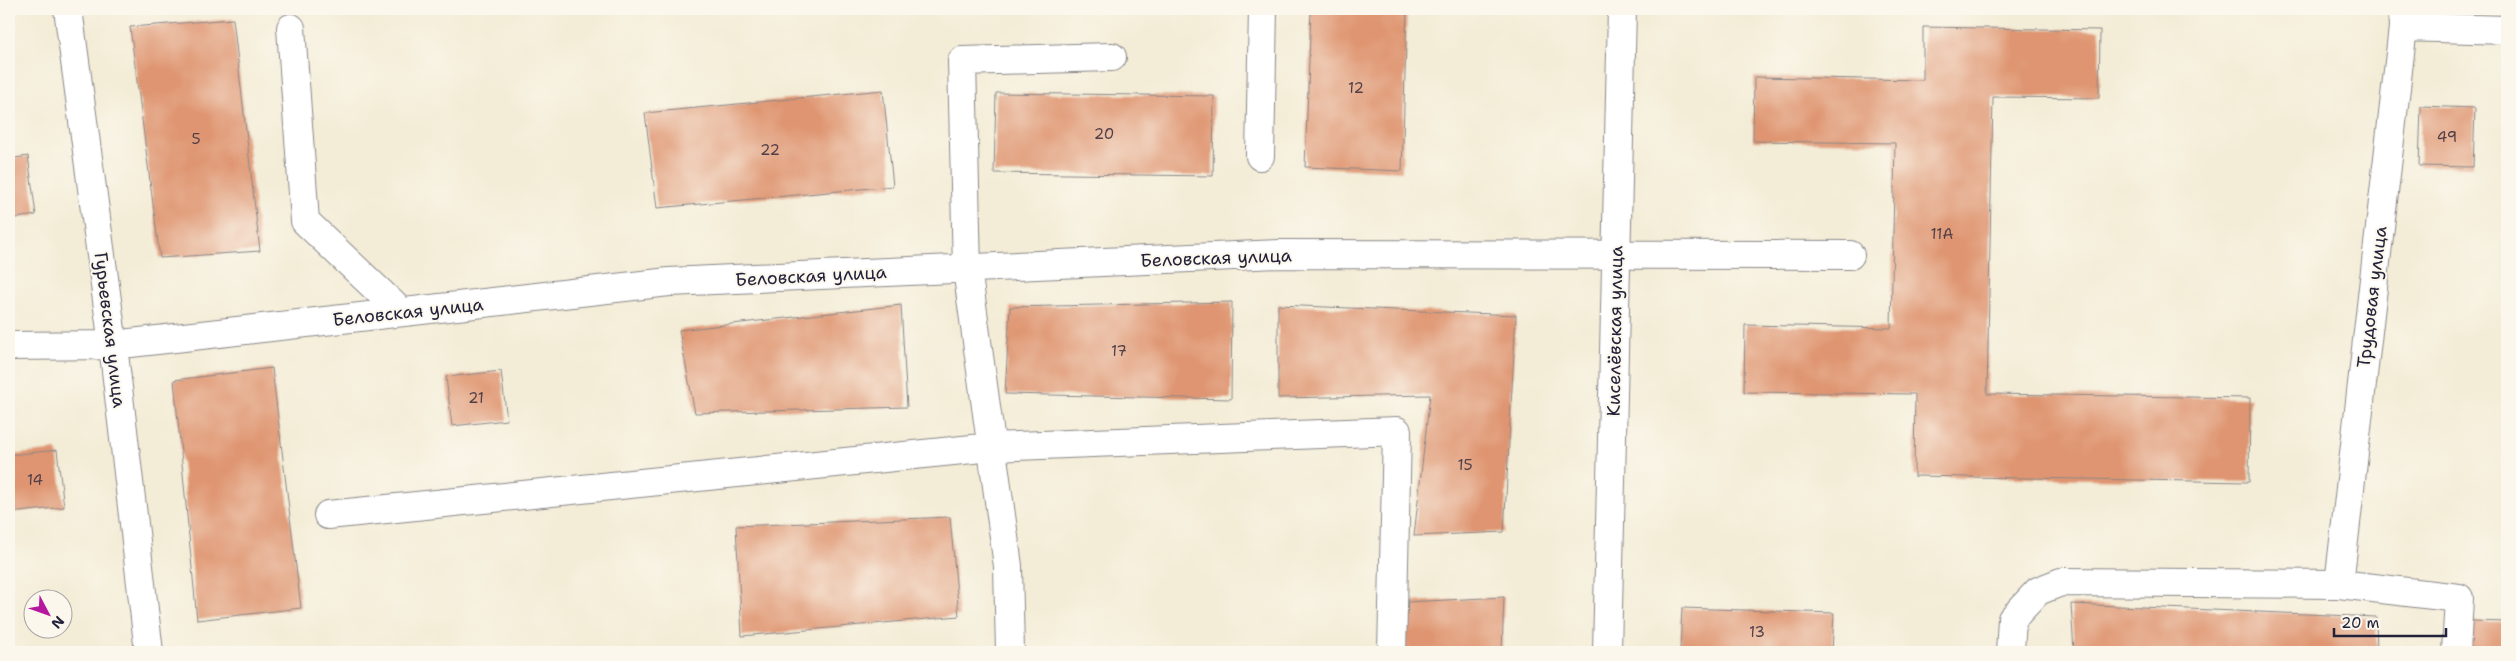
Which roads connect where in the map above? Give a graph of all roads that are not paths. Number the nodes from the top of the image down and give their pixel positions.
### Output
1 (68, 9) edge
2 (1263, 9) edge
3 (1622, 9) edge
4 (2403, 18) edge
5 (291, 28) dead end
6 (2507, 30) edge
7 (1112, 57) dead end
8 (1260, 156) dead end
9 (1850, 255) dead end
10 (1617, 256) junction
11 (967, 269) junction
12 (401, 312) junction
13 (112, 345) junction
14 (9, 346) edge
15 (992, 447) junction
16 (328, 515) dead end
17 (2339, 584) junction
18 (148, 652) edge
19 (1010, 652) edge
20 (1392, 652) edge
21 (1607, 652) edge
22 (2010, 652) edge
23 (2456, 652) edge

1 - 13 street, Гурьевская улица
2 - 8 street
3 - 10 street, Киселёвская улица
4 - 6 street
4 - 17 street, Трудовая улица
5 - 12 street
7 - 11 street
9 - 10 street, Беловская улица
10 - 11 street, Беловская улица
10 - 21 street, Киселёвская улица
11 - 12 street, Беловская улица
11 - 15 street
12 - 13 street, Беловская улица
13 - 14 street, Беловская улица
13 - 18 street, Гурьевская улица
15 - 16 street
15 - 19 street
15 - 20 street
17 - 22 street
17 - 23 street

